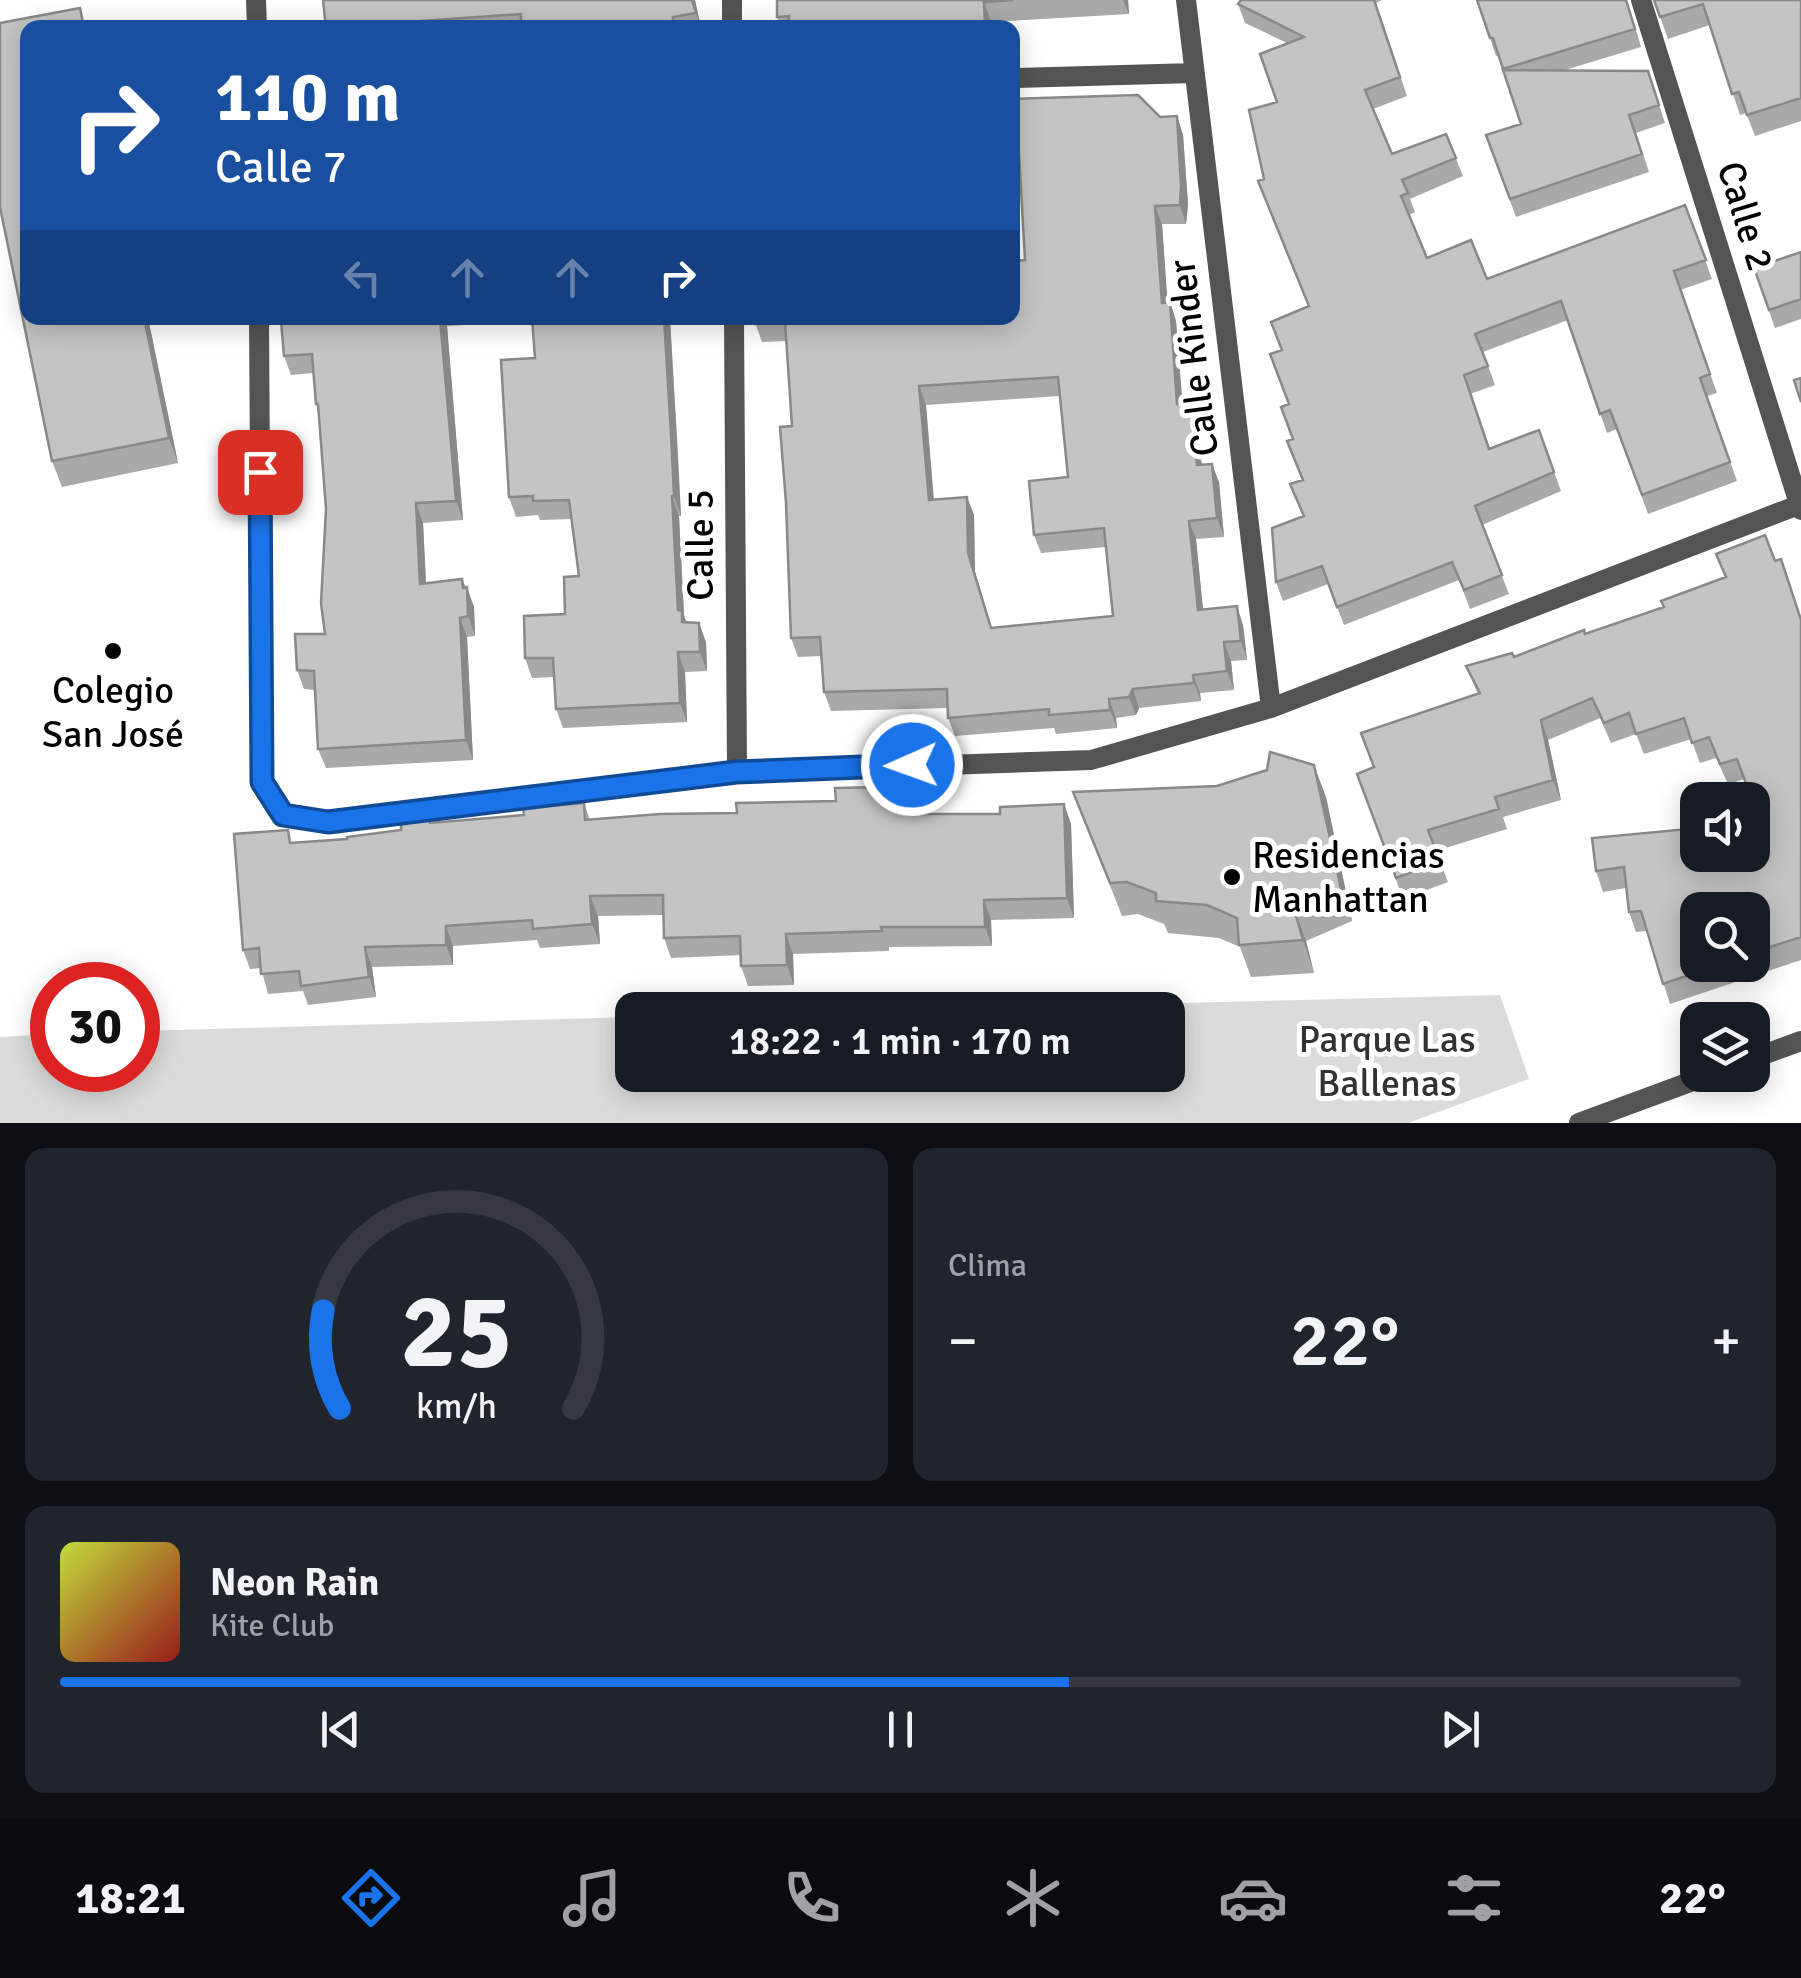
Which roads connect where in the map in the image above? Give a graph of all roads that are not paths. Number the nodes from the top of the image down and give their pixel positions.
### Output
1 (1186, 0) edge
2 (1642, 0) edge
3 (1194, 73) junction
4 (1020, 78) edge
5 (258, 325) edge
6 (734, 325) edge
7 (1800, 506) edge
8 (1271, 708) junction
9 (736, 772) junction
10 (1801, 1041) edge
11 (1770, 1052) edge
12 (1680, 1086) edge
13 (1579, 1123) edge

1 - 3 street, Calle Kinder
2 - 7 street, Calle 2
3 - 4 street
3 - 8 street, Calle Kinder
5 - 9 street
6 - 9 street, Calle 5
7 - 8 street
8 - 9 street
10 - 11 street
12 - 13 street

